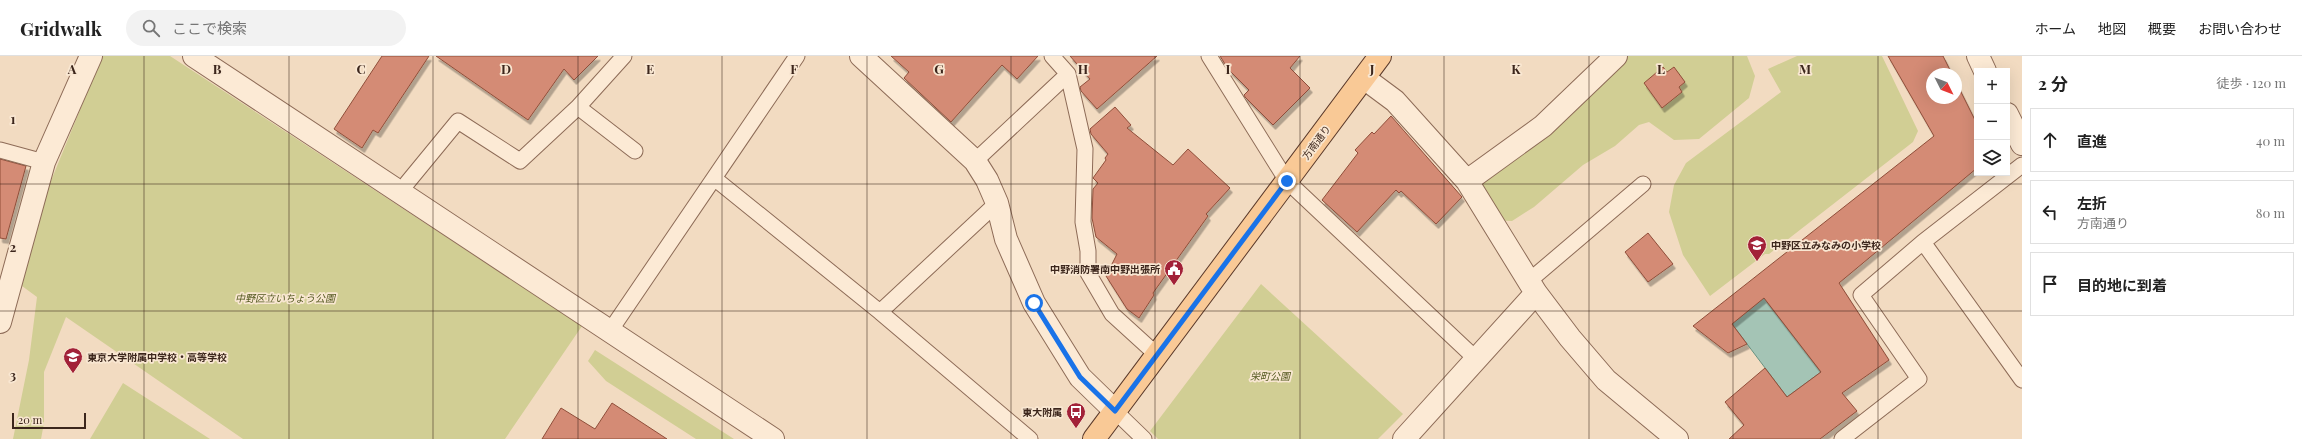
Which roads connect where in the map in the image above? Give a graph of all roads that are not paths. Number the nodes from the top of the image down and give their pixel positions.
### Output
1 (90, 56) edge
2 (624, 56) edge
3 (797, 56) edge
4 (861, 56) edge
5 (1052, 56) edge
6 (1209, 56) edge
7 (1380, 56) edge
8 (1616, 56) edge
9 (1978, 56) edge
10 (207, 60) edge
11 (1984, 68) edge
12 (1068, 74) junction
13 (1364, 78) junction
14 (578, 107) junction
15 (2010, 120) edge
16 (2022, 144) edge
17 (0, 150) edge
18 (635, 151) dead end
19 (44, 162) junction
20 (975, 162) junction
21 (2022, 166) edge
22 (714, 178) junction
23 (1287, 181) junction
24 (1467, 181) junction
25 (407, 183) dead end
26 (1643, 184) dead end
27 (998, 204) junction
28 (1923, 242) junction
29 (1533, 287) junction
30 (880, 312) junction
31 (0, 322) edge
32 (610, 331) junction
33 (1157, 356) junction
34 (1475, 358) junction
35 (2022, 380) edge
36 (1115, 411) junction
37 (1672, 437) edge
38 (773, 439) edge
39 (1030, 439) edge
40 (1094, 439) edge
41 (1144, 439) edge
42 (1404, 439) edge
43 (1842, 439) edge

1 - 19 street
2 - 14 lane
3 - 22 lane
4 - 20 street
5 - 12 lane
6 - 23 lane
7 - 13 main road, 方南通り
8 - 24 street
9 - 11 street
10 - 32 street
12 - 20 lane
12 - 33 lane
13 - 23 main road, 方南通り
13 - 24 street
14 - 18 lane
14 - 25 lane
15 - 16 street
17 - 19 lane
19 - 31 street
20 - 27 street
21 - 28 lane
22 - 30 lane
22 - 32 lane
23 - 33 main road, 方南通り
23 - 34 lane
24 - 29 street
26 - 29 lane
27 - 30 lane
27 - 36 street
28 - 35 lane
28 - 43 lane
29 - 34 street
29 - 37 street
30 - 39 lane
32 - 38 street
33 - 36 main road, 方南通り
34 - 42 street
36 - 40 main road, 方南通り
36 - 41 lane

